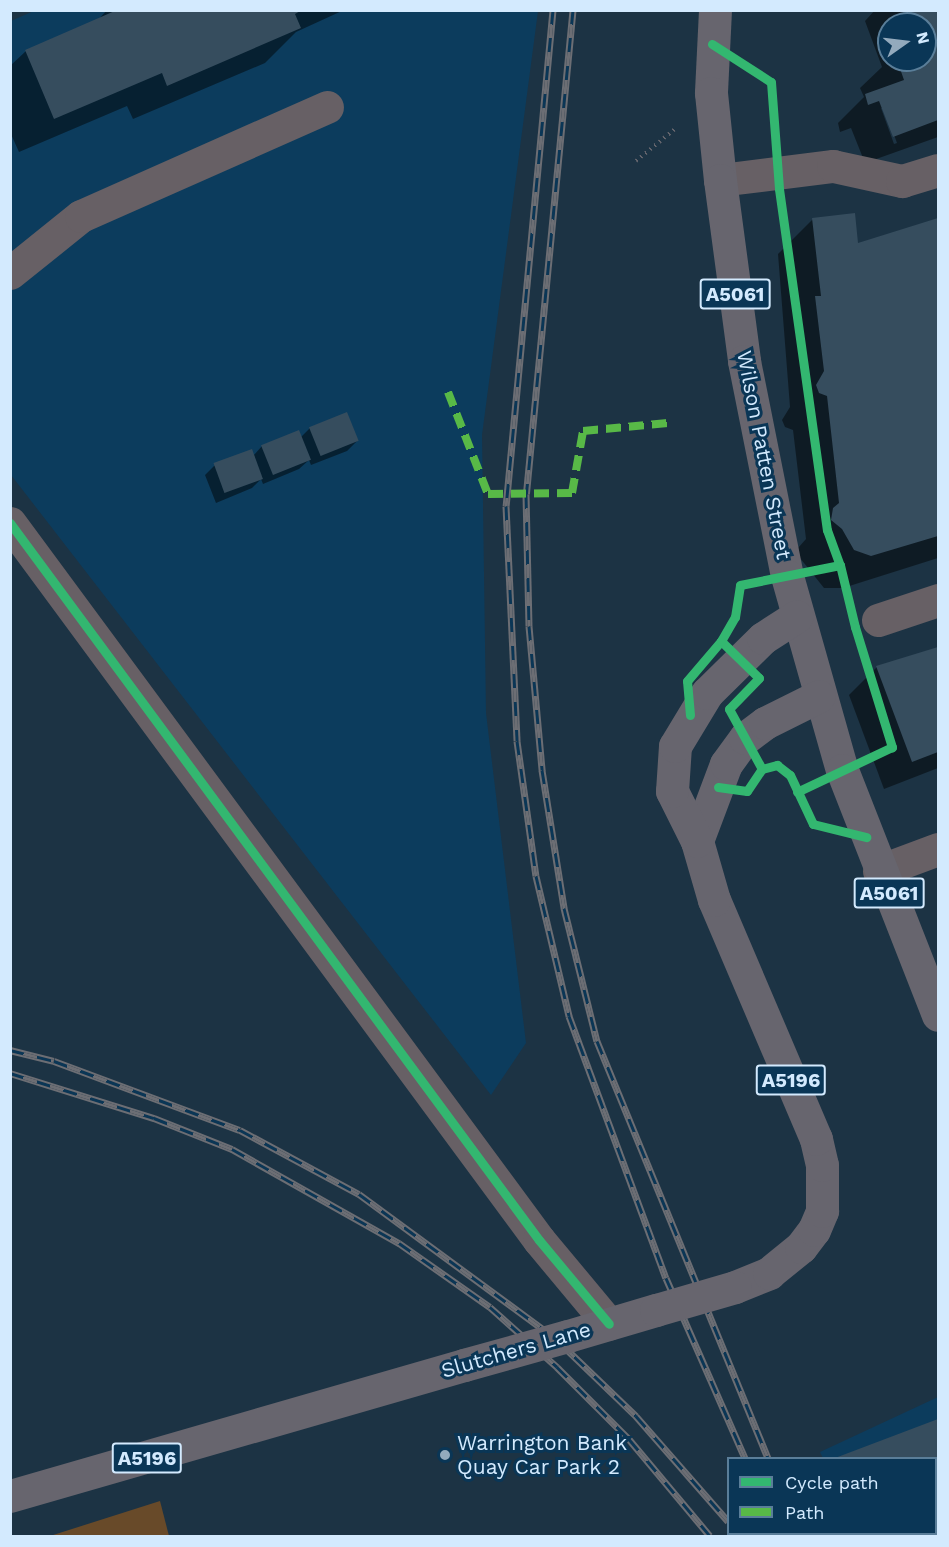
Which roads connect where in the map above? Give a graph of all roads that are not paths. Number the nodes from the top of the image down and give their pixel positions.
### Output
1 (714, 12) edge
2 (327, 107) dead end
3 (939, 170) edge
4 (720, 180) junction
5 (10, 273) edge
6 (10, 523) edge
7 (939, 600) edge
8 (797, 616) junction
9 (878, 620) dead end
10 (819, 696) junction
11 (697, 841) junction
12 (939, 849) edge
13 (879, 871) junction
14 (939, 1015) edge
15 (609, 1324) junction
16 (10, 1496) edge

1 - 4 highway, Wilson Patten Street / A5061
2 - 5 street
3 - 4 street
4 - 8 highway, Wilson Patten Street / A5061
6 - 15 street
7 - 9 street
8 - 10 highway, Wilson Patten Street / A5061
8 - 11 highway, Slutchers Lane / A5196
10 - 11 highway
10 - 13 highway, Wilson Patten Street / A5061
11 - 15 highway, Slutchers Lane / A5196, bridge
12 - 13 street
13 - 14 highway, Wilson Patten Street / A5061
15 - 16 highway, Slutchers Lane / A5196, bridge

